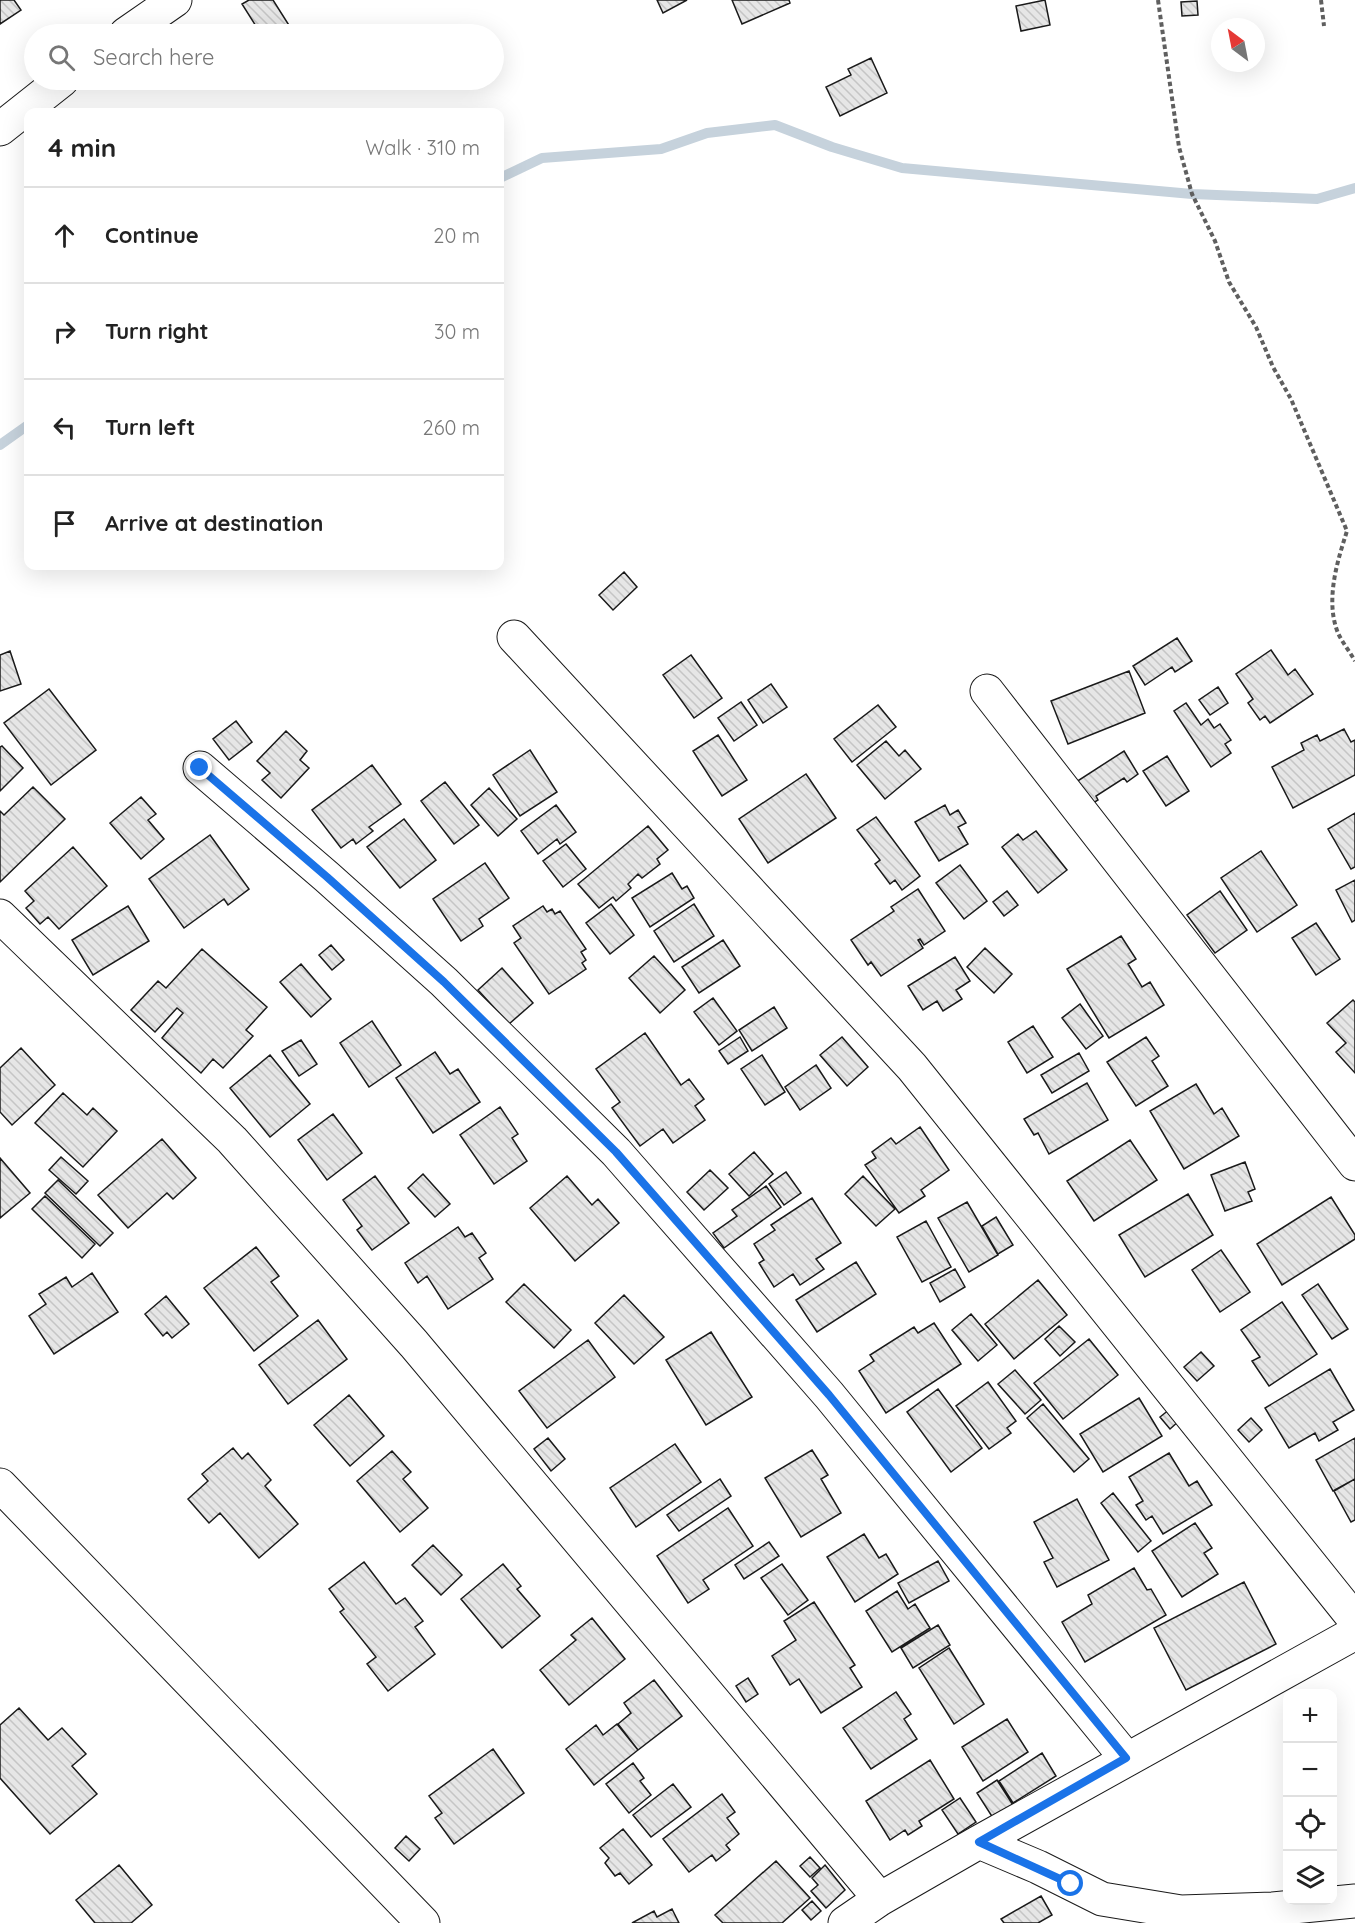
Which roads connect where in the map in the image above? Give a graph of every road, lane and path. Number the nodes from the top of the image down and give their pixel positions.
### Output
1 (175, 0) edge
2 (1158, 0) edge
3 (1321, 0) edge
4 (140, 24) edge
5 (1324, 26) dead end
6 (49, 90) edge
7 (27, 108) edge
8 (24, 110) edge
9 (0, 129) edge
10 (514, 637) dead end
11 (1355, 661) edge
12 (987, 691) dead end
13 (200, 768) dead end
14 (0, 916) edge
15 (1355, 1164) edge
16 (0, 1485) edge
17 (1355, 1620) edge
18 (1355, 1633) edge
19 (1126, 1758) junction
20 (979, 1842) junction
21 (880, 1899) junction
22 (1355, 1901) edge
23 (423, 1923) edge
24 (845, 1923) edge

1 - 4 street
2 - 11 path
3 - 5 path
6 - 7 street
8 - 9 street
10 - 17 street
12 - 15 street
13 - 19 street
14 - 21 street
16 - 23 street
18 - 19 street
19 - 20 street
20 - 21 street
20 - 22 street
21 - 24 street

